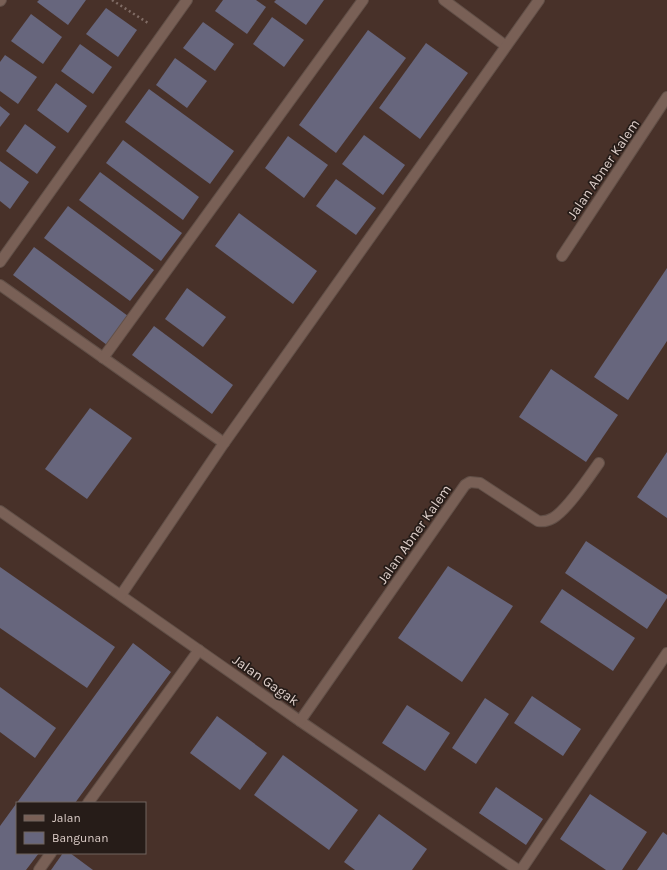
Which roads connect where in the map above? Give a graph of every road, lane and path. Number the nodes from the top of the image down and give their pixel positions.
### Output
1 (112, 0) edge
2 (187, 0) edge
3 (363, 0) edge
4 (444, 0) edge
5 (539, 0) edge
6 (163, 33) junction
7 (506, 46) junction
8 (667, 98) edge
9 (562, 256) dead end
10 (0, 262) edge
11 (0, 285) edge
12 (103, 358) junction
13 (224, 443) junction
14 (599, 463) dead end
15 (0, 511) edge
16 (121, 595) junction
17 (199, 650) junction
18 (667, 653) edge
19 (300, 721) junction
20 (89, 802) edge
21 (50, 854) edge
22 (39, 870) edge
23 (519, 870) edge

1 - 6 path
2 - 6 street
3 - 12 street
4 - 7 street
5 - 7 street
6 - 10 street
7 - 13 street
8 - 9 street, Jalan Abner Kalem
11 - 12 street
12 - 13 street
13 - 16 street
14 - 19 street, Jalan Abner Kalem
15 - 16 street, Jalan Gagak
16 - 17 street, Jalan Gagak
17 - 19 street, Jalan Gagak
17 - 20 street
18 - 23 street
19 - 23 street, Jalan Gagak
21 - 22 street

